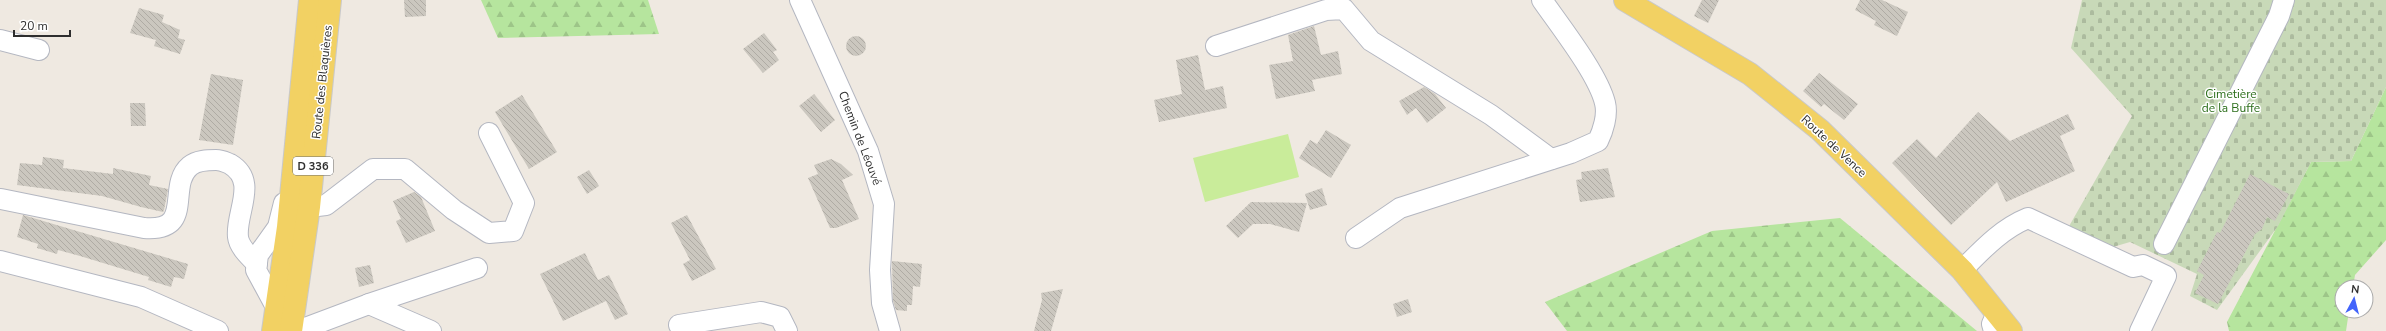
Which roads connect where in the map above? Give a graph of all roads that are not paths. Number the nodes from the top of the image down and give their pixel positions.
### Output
1 (310, 0) edge
2 (330, 0) edge
3 (800, 0) edge
4 (1542, 0) edge
5 (1625, 0) edge
6 (2284, 0) edge
7 (0, 40) edge
8 (1216, 46) dead end
9 (39, 50) dead end
10 (303, 80) junction
11 (489, 133) dead end
12 (1551, 159) junction
13 (293, 178) junction
14 (1, 199) edge
15 (309, 207) junction
16 (1356, 238) dead end
17 (2159, 255) junction
18 (0, 261) edge
19 (257, 264) junction
20 (282, 268) junction
21 (477, 268) dead end
22 (1962, 270) junction
23 (370, 304) junction
24 (276, 307) junction
25 (1996, 322) edge
26 (679, 326) dead end
27 (218, 331) edge
28 (273, 331) edge
29 (290, 331) edge
30 (297, 331) edge
31 (431, 331) edge
32 (788, 331) edge
33 (890, 331) edge
34 (2011, 331) edge
35 (2140, 331) edge

1 - 10 main road, Route des Blaquières / D 336
2 - 15 main road, Route des Blaquières / D 336
3 - 33 street, Chemin de Léouvé
4 - 12 street
5 - 22 main road, Route de Vence
6 - 17 street
7 - 9 street
8 - 12 street
10 - 13 main road, Route des Blaquières / D 336
10 - 15 street
11 - 15 street
12 - 16 street
13 - 19 street
13 - 20 main road, Route des Blaquières / D 336
14 - 19 street
15 - 20 street
15 - 29 main road, Route des Blaquières / D 336
17 - 22 street
17 - 35 street
18 - 27 street
19 - 24 street
20 - 24 main road, Route des Blaquières / D 336
20 - 29 street
21 - 23 street
22 - 25 main road, Route de Vence
23 - 30 street
23 - 31 street
24 - 28 main road, Route des Blaquières / D 336
25 - 34 main road, Route de Vence
26 - 32 street

